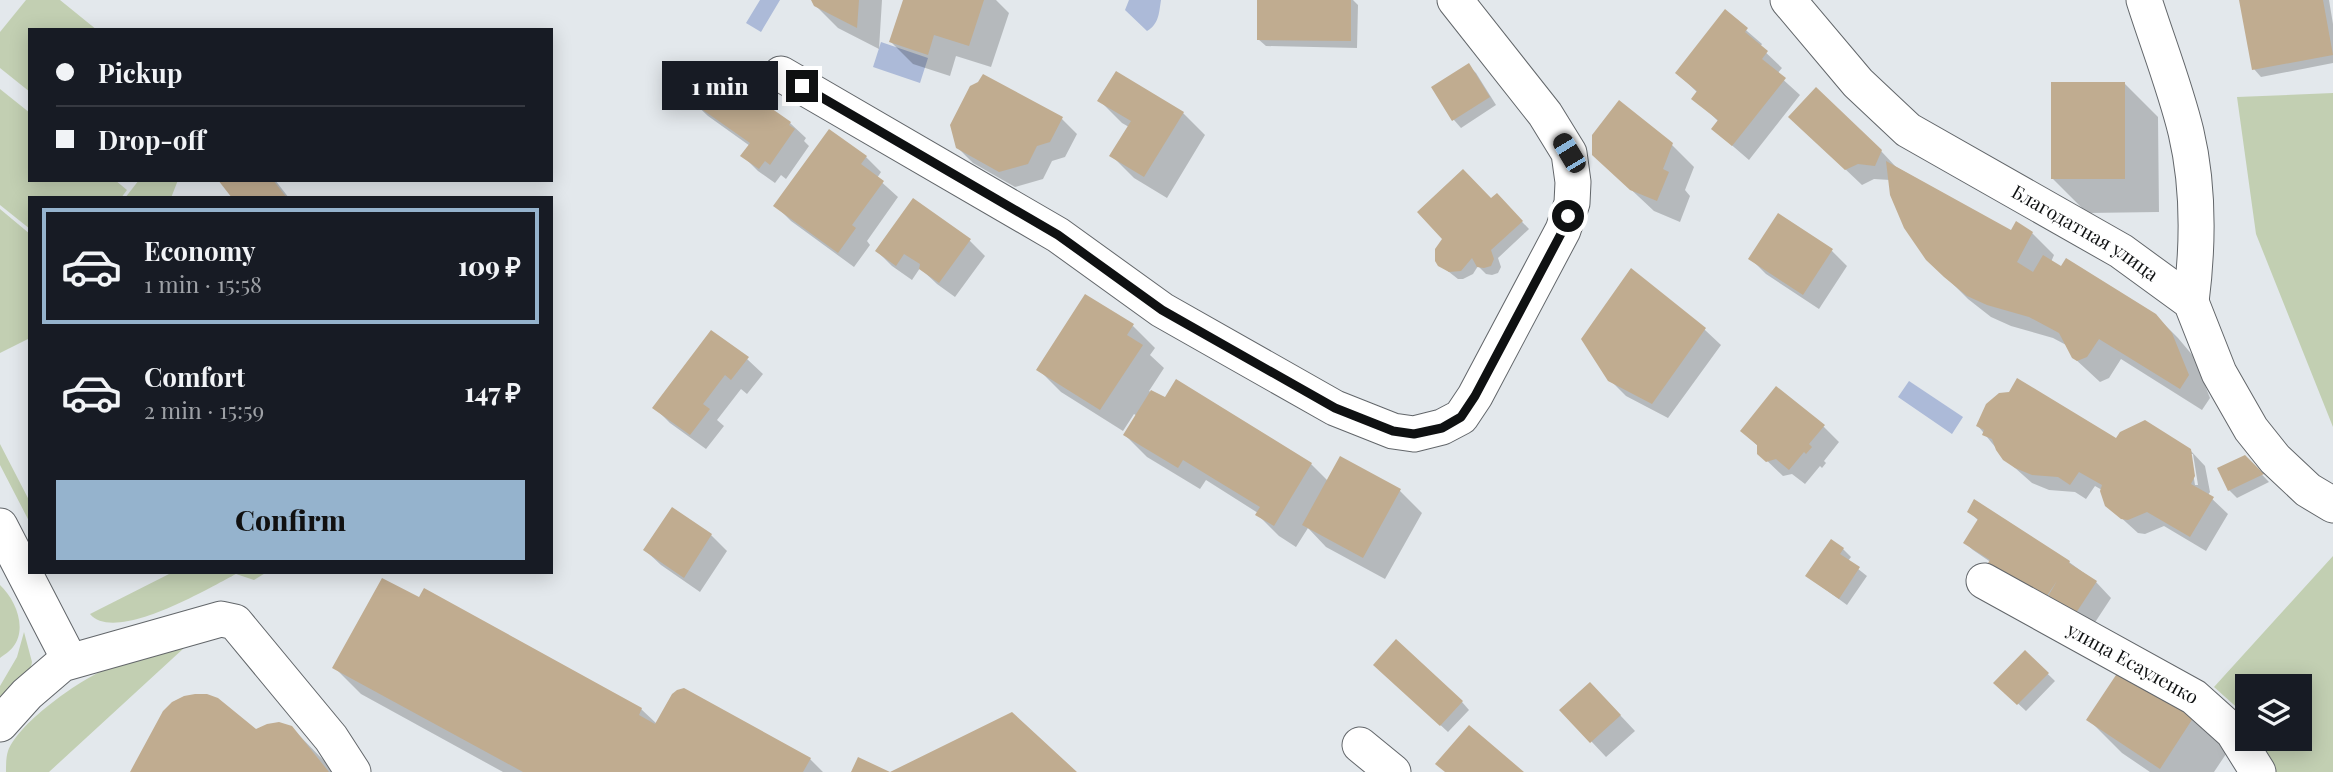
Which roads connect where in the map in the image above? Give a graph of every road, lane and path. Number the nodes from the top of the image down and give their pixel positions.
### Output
1 (1455, 0) edge
2 (1788, 0) edge
3 (2144, 0) edge
4 (781, 74) dead end
5 (2192, 302) junction
6 (2333, 505) edge
7 (0, 526) edge
8 (1984, 582) dead end
9 (70, 661) junction
10 (0, 724) edge
11 (1360, 744) dead end
12 (353, 772) edge
13 (1393, 772) edge
14 (2258, 772) edge

1 - 4 street
2 - 5 street, Благодатная улица
3 - 5 street
5 - 6 street
7 - 9 street
8 - 14 street, улица Есауленко
9 - 10 street
9 - 12 street
11 - 13 street

